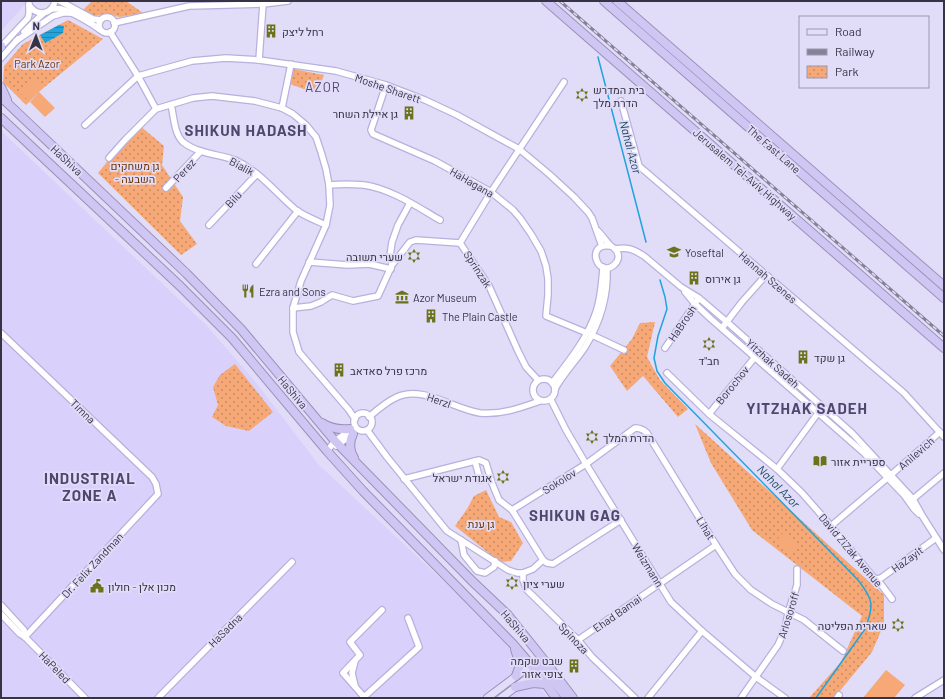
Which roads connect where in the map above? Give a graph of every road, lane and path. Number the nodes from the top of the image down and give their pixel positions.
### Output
1 (55, 1) edge
2 (60, 1) edge
3 (288, 1) edge
4 (546, 1) edge
5 (604, 1) edge
6 (617, 1) edge
7 (280, 2) edge
8 (29, 3) edge
9 (244, 3) edge
10 (263, 4) junction
11 (51, 9) junction
12 (44, 13) junction
13 (72, 13) junction
14 (101, 20) junction
15 (114, 22) junction
16 (100, 30) junction
17 (110, 32) junction
18 (16, 41) junction
19 (1, 47) edge
20 (1, 58) edge
21 (259, 60) junction
22 (291, 64) junction
23 (138, 76) junction
24 (564, 82) dead end
25 (386, 85) junction
26 (1, 87) edge
27 (1, 97) edge
28 (620, 101) dead end
29 (171, 105) junction
30 (12, 107) junction
31 (282, 108) junction
32 (156, 109) junction
33 (1, 118) edge
34 (85, 125) dead end
35 (519, 149) junction
36 (201, 151) junction
37 (109, 158) dead end
38 (257, 174) junction
39 (329, 185) junction
40 (166, 188) dead end
41 (491, 192) junction
42 (410, 203) junction
43 (298, 211) junction
44 (440, 220) dead end
45 (209, 225) dead end
46 (326, 225) junction
47 (596, 227) junction
48 (460, 243) junction
49 (602, 246) junction
50 (614, 249) junction
51 (309, 262) junction
52 (256, 264) dead end
53 (392, 267) junction
54 (605, 267) junction
55 (766, 275) junction
56 (944, 286) edge
57 (681, 287) junction
58 (699, 298) junction
59 (944, 298) edge
60 (695, 304) junction
61 (292, 308) junction
62 (726, 322) junction
63 (722, 328) junction
64 (1, 333) edge
65 (589, 334) junction
66 (665, 348) dead end
67 (944, 348) edge
68 (624, 350) dead end
69 (755, 357) junction
70 (667, 373) dead end
71 (538, 380) junction
72 (552, 383) junction
73 (555, 389) junction
74 (534, 397) junction
75 (551, 400) junction
76 (540, 401) junction
77 (349, 410) junction
78 (514, 410) junction
79 (818, 413) junction
80 (361, 414) junction
81 (709, 414) junction
82 (314, 417) junction
83 (369, 417) junction
84 (354, 428) junction
85 (367, 430) junction
86 (940, 432) junction
87 (944, 437) edge
88 (337, 443) junction
89 (327, 451) junction
90 (475, 461) junction
91 (586, 464) junction
92 (777, 469) junction
93 (364, 471) junction
94 (944, 472) edge
95 (889, 476) junction
96 (404, 479) junction
97 (480, 480) dead end
98 (158, 494) joint
99 (913, 499) junction
100 (512, 510) junction
101 (923, 517) junction
102 (621, 520) junction
103 (831, 526) junction
104 (936, 538) junction
105 (461, 540) junction
106 (716, 545) junction
107 (944, 550) edge
108 (542, 560) junction
109 (495, 561) junction
110 (292, 562) dead end
111 (798, 569) dead end
112 (523, 573) junction
113 (877, 579) junction
114 (660, 584) junction
115 (892, 599) dead end
116 (1, 605) edge
117 (382, 610) dead end
118 (788, 612) junction
119 (1, 614) edge
120 (408, 618) dead end
121 (702, 631) junction
122 (25, 636) junction
123 (578, 640) junction
124 (513, 644) junction
125 (843, 651) dead end
126 (538, 666) junction
127 (516, 676) junction
128 (756, 677) junction
129 (944, 680) edge
130 (545, 684) junction
131 (515, 687) junction
132 (85, 698) edge
133 (158, 698) edge
134 (364, 698) edge
135 (487, 698) edge
136 (501, 698) edge
137 (556, 698) edge
138 (567, 698) edge
139 (573, 698) edge
140 (635, 698) edge
141 (648, 698) edge
142 (741, 698) edge
143 (784, 698) edge
144 (915, 698) edge

1 - 11 street
2 - 14 street
3 - 7 street
4 - 67 highway, Jerusalem Tel-Aviv Highway
5 - 59 highway, The Fast Lane
6 - 56 highway
7 - 10 street
8 - 12 street
8 - 19 street
9 - 10 street
9 - 15 street
10 - 21 street
11 - 12 street
11 - 13 street
12 - 18 street
13 - 16 street
13 - 18 street
14 - 15 street
14 - 16 street
15 - 17 street
16 - 17 street
17 - 23 street
18 - 20 street
21 - 22 street, Moshe Sharett
21 - 23 street, Moshe Sharett
22 - 25 street, Moshe Sharett
22 - 31 street
23 - 32 street
23 - 34 street, Moshe Sharett
24 - 35 street, Sprinzak
25 - 35 street, Moshe Sharett
25 - 41 street, HaHagana
26 - 30 highway
27 - 30 highway, HaShiva
28 - 55 street, Hannah Szenes
29 - 31 street
29 - 32 street
29 - 36 street, Bialik
30 - 82 highway, HaShiva
31 - 39 street
32 - 37 street
33 - 89 highway, HaShiva
35 - 41 street, Sprinzak
35 - 47 street, Moshe Sharett
36 - 38 street, Bialik
36 - 40 street, Perez
38 - 43 street, Bialik
38 - 45 street, Bilu
39 - 42 street
39 - 46 street
41 - 48 street, Sprinzak
41 - 65 street, HaHagana
42 - 44 street
42 - 53 street
43 - 46 street, Bialik
43 - 52 street
46 - 51 street
47 - 49 street, Moshe Sharett
47 - 50 street, Moshe Sharett
48 - 53 street
48 - 71 street, Sprinzak
49 - 50 street
49 - 54 street
50 - 54 street
50 - 57 street, Yitzhak Sadeh
51 - 53 street
51 - 61 street
53 - 61 street
54 - 65 street
55 - 62 street
55 - 86 street, Hannah Szenes
57 - 58 street, Yitzhak Sadeh
57 - 60 street, Yitzhak Sadeh
58 - 60 street, HaBrosh
58 - 62 street, Yitzhak Sadeh
60 - 63 street, Yitzhak Sadeh
60 - 66 street, HaBrosh
61 - 77 street
62 - 63 street
62 - 95 street, Yitzhak Sadeh
63 - 69 street, Yitzhak Sadeh
64 - 98 street, Timna
65 - 68 street, HaHagana
65 - 72 street
65 - 73 street
69 - 79 street, Yitzhak Sadeh
69 - 81 street, Borochov
70 - 81 street, David ZiZak Avenue
71 - 72 street
71 - 74 street
72 - 73 street
73 - 75 street
74 - 76 street
74 - 78 street, Herzl
75 - 76 street
75 - 91 street, Weizmann
76 - 78 street, Herzl
77 - 80 street
77 - 84 street
78 - 83 street, Herzl
79 - 92 street
79 - 95 street, Yitzhak Sadeh
80 - 83 street
80 - 84 street
81 - 92 street, David ZiZak Avenue
82 - 84 highway
82 - 88 highway, HaShiva
83 - 85 street
84 - 85 street
84 - 88 street
84 - 93 highway
85 - 96 street
86 - 87 street, Hannah Szenes
86 - 95 street, Anilevich
88 - 89 street
88 - 93 highway, HaShiva
89 - 124 highway, HaShiva
90 - 96 street
90 - 97 street
90 - 100 street
91 - 100 street, Sokolov
91 - 102 street, Weizmann
91 - 106 street, Lihat
92 - 103 street, David ZiZak Avenue
93 - 126 highway, HaShiva
94 - 99 street
95 - 99 street, Yitzhak Sadeh
95 - 101 street, Yitzhak Sadeh
95 - 103 street
96 - 105 street
98 - 122 street, Dr. Felix Zandman
99 - 101 street, Yitzhak Sadeh
100 - 108 street
101 - 104 street, Yitzhak Sadeh
102 - 108 street
102 - 114 street, Weizmann
103 - 113 street, David ZiZak Avenue
104 - 107 street, Yitzhak Sadeh
104 - 113 street, HaZayit
105 - 109 street
105 - 109 street
106 - 114 street, Ehad Bamai
106 - 118 street, Lihat
108 - 112 street
109 - 112 street
110 - 133 street, HaSadna
111 - 118 street, Arlosoroff
112 - 123 street, Spinoza
113 - 115 street, David ZiZak Avenue
114 - 121 street, Weizmann
114 - 123 street, Ehad Bamai
116 - 122 street, HaPeled
117 - 134 street
118 - 125 street, Lihat
118 - 128 street, Arlosoroff
119 - 122 street, HaPeled
120 - 134 street
121 - 128 street, Weizmann
121 - 141 street
122 - 132 street, HaPeled
123 - 140 street, Spinoza
124 - 126 highway, HaShiva
124 - 127 highway
126 - 127 main road
126 - 130 highway, HaShiva
126 - 131 main road
126 - 138 highway
126 - 139 highway, HaShiva
127 - 135 main road
128 - 142 street, Arlosoroff
128 - 143 street, Weizmann
129 - 144 street
130 - 131 highway
130 - 137 highway, HaShiva
131 - 136 main road

